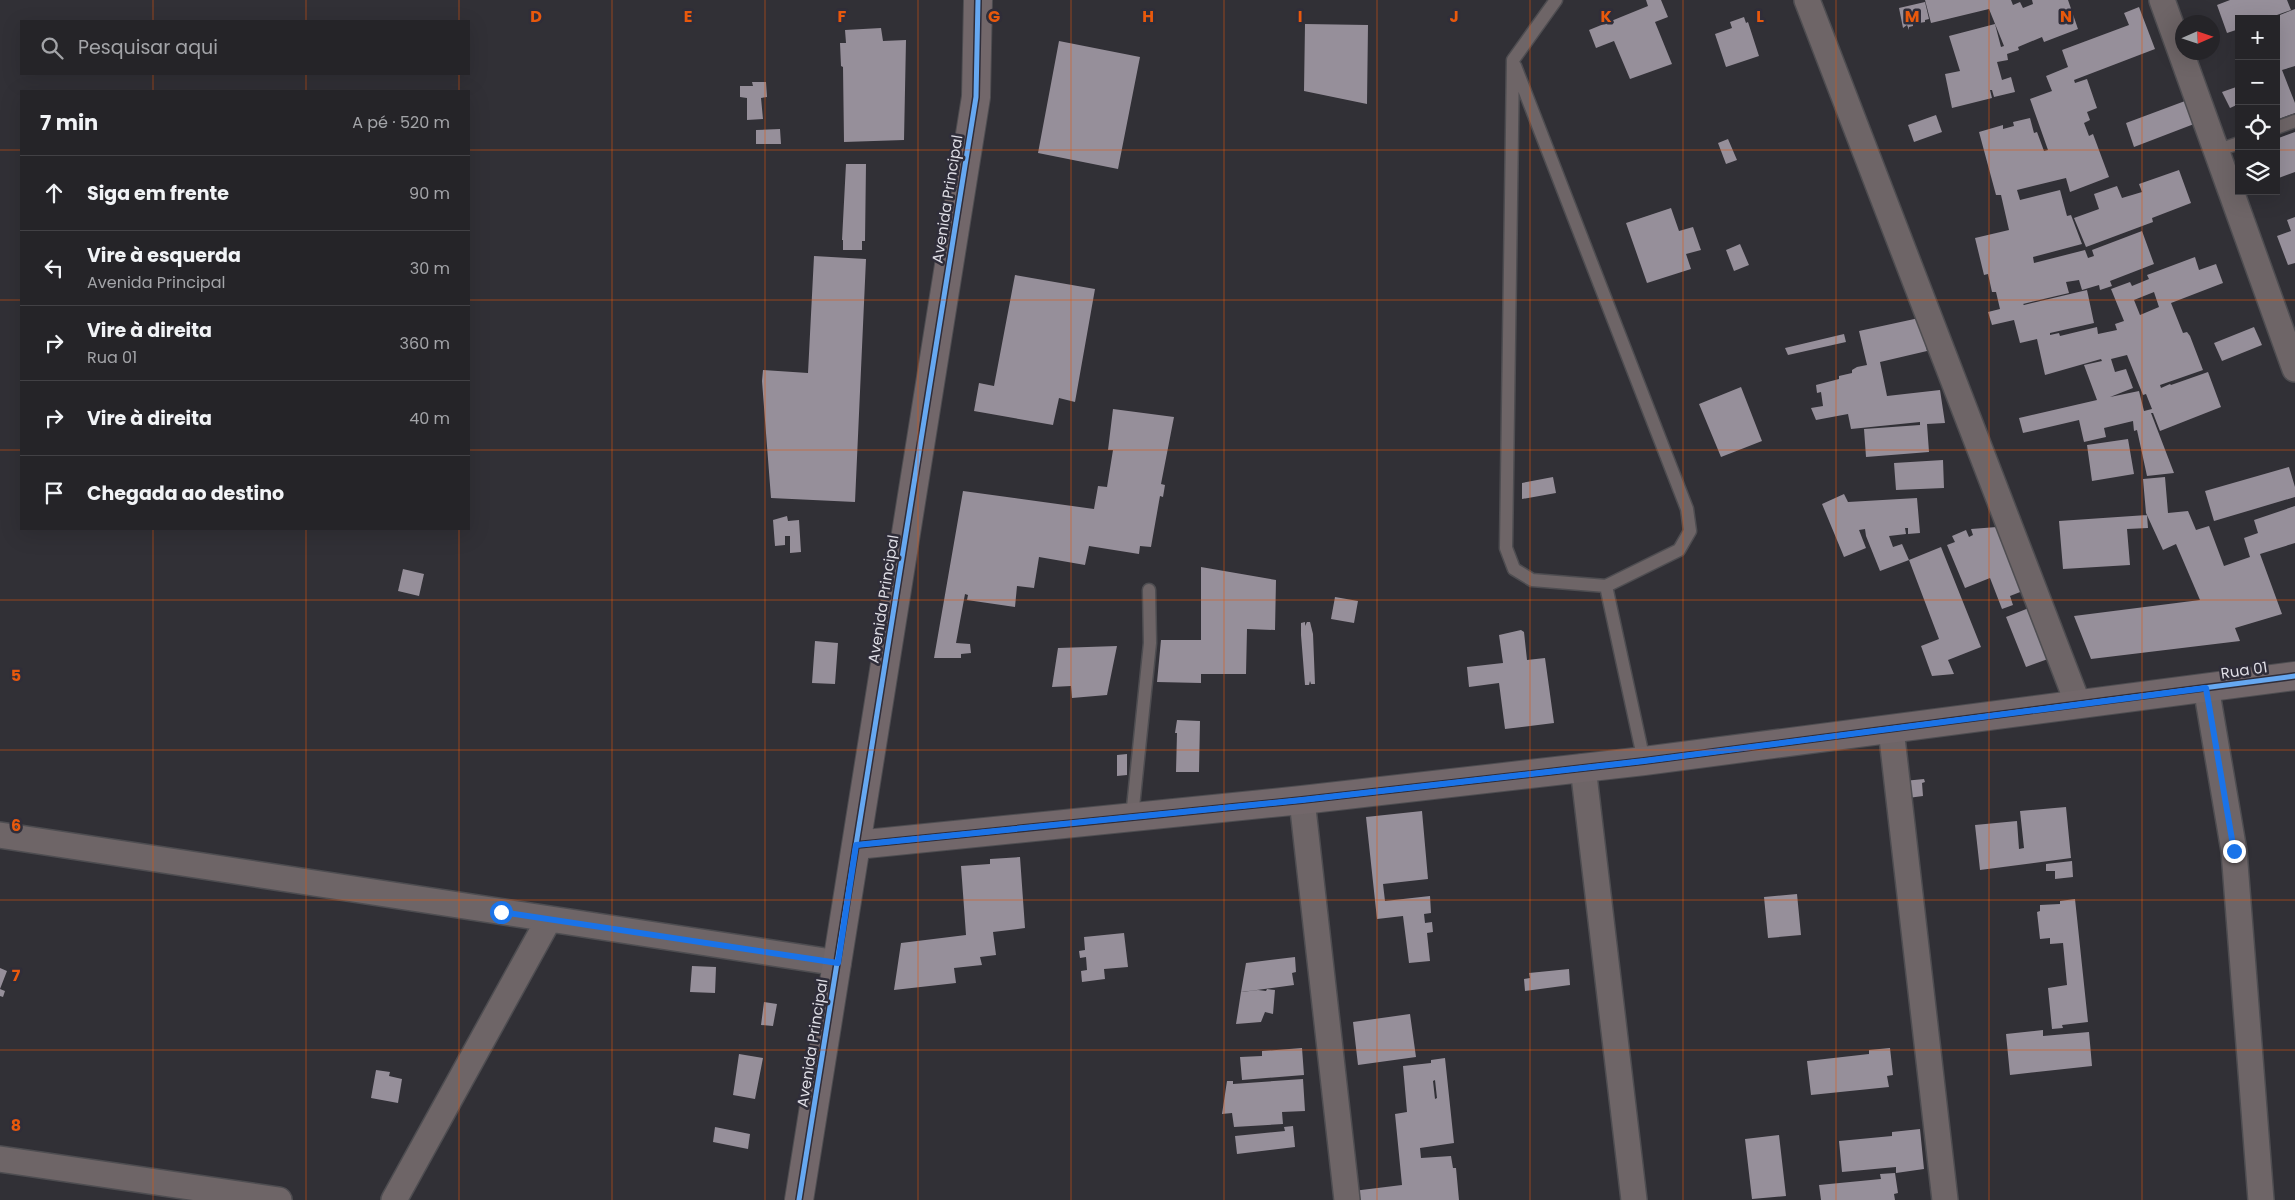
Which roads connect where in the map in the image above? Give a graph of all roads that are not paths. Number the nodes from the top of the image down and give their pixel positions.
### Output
1 (978, 0) edge
2 (1556, 0) edge
3 (1807, 0) edge
4 (2162, 0) edge
5 (1513, 60) junction
6 (2295, 121) edge
7 (2280, 127) edge
8 (2227, 147) edge
9 (2295, 369) edge
10 (1606, 586) junction
11 (1149, 590) dead end
12 (2295, 676) edge
13 (2206, 688) junction
14 (2078, 704) junction
15 (1891, 728) junction
16 (1644, 761) junction
17 (1583, 767) junction
18 (1302, 800) junction
19 (1132, 817) junction
20 (0, 835) edge
21 (856, 845) junction
22 (549, 919) junction
23 (838, 963) junction
24 (0, 1159) edge
25 (280, 1200) edge
26 (394, 1200) edge
27 (799, 1200) edge
28 (1346, 1200) edge
29 (1634, 1200) edge
30 (1945, 1200) edge
31 (2261, 1200) edge

1 - 21 street, Avenida Principal
2 - 5 lane
3 - 14 street
4 - 8 street
5 - 10 lane
5 - 10 lane
6 - 7 lane
8 - 9 street
10 - 16 lane
11 - 19 lane
12 - 13 street, Rua 01
13 - 14 street, Rua 01
13 - 31 street
14 - 15 street, Rua 01
15 - 16 street, Rua 01
15 - 30 street
16 - 17 street, Rua 01
17 - 18 street, Rua 01
17 - 29 street
18 - 19 street, Rua 01
18 - 28 street
19 - 21 street, Rua 01
20 - 22 street
21 - 23 street, Avenida Principal
22 - 23 street
22 - 26 street
23 - 27 street, Avenida Principal
24 - 25 street

